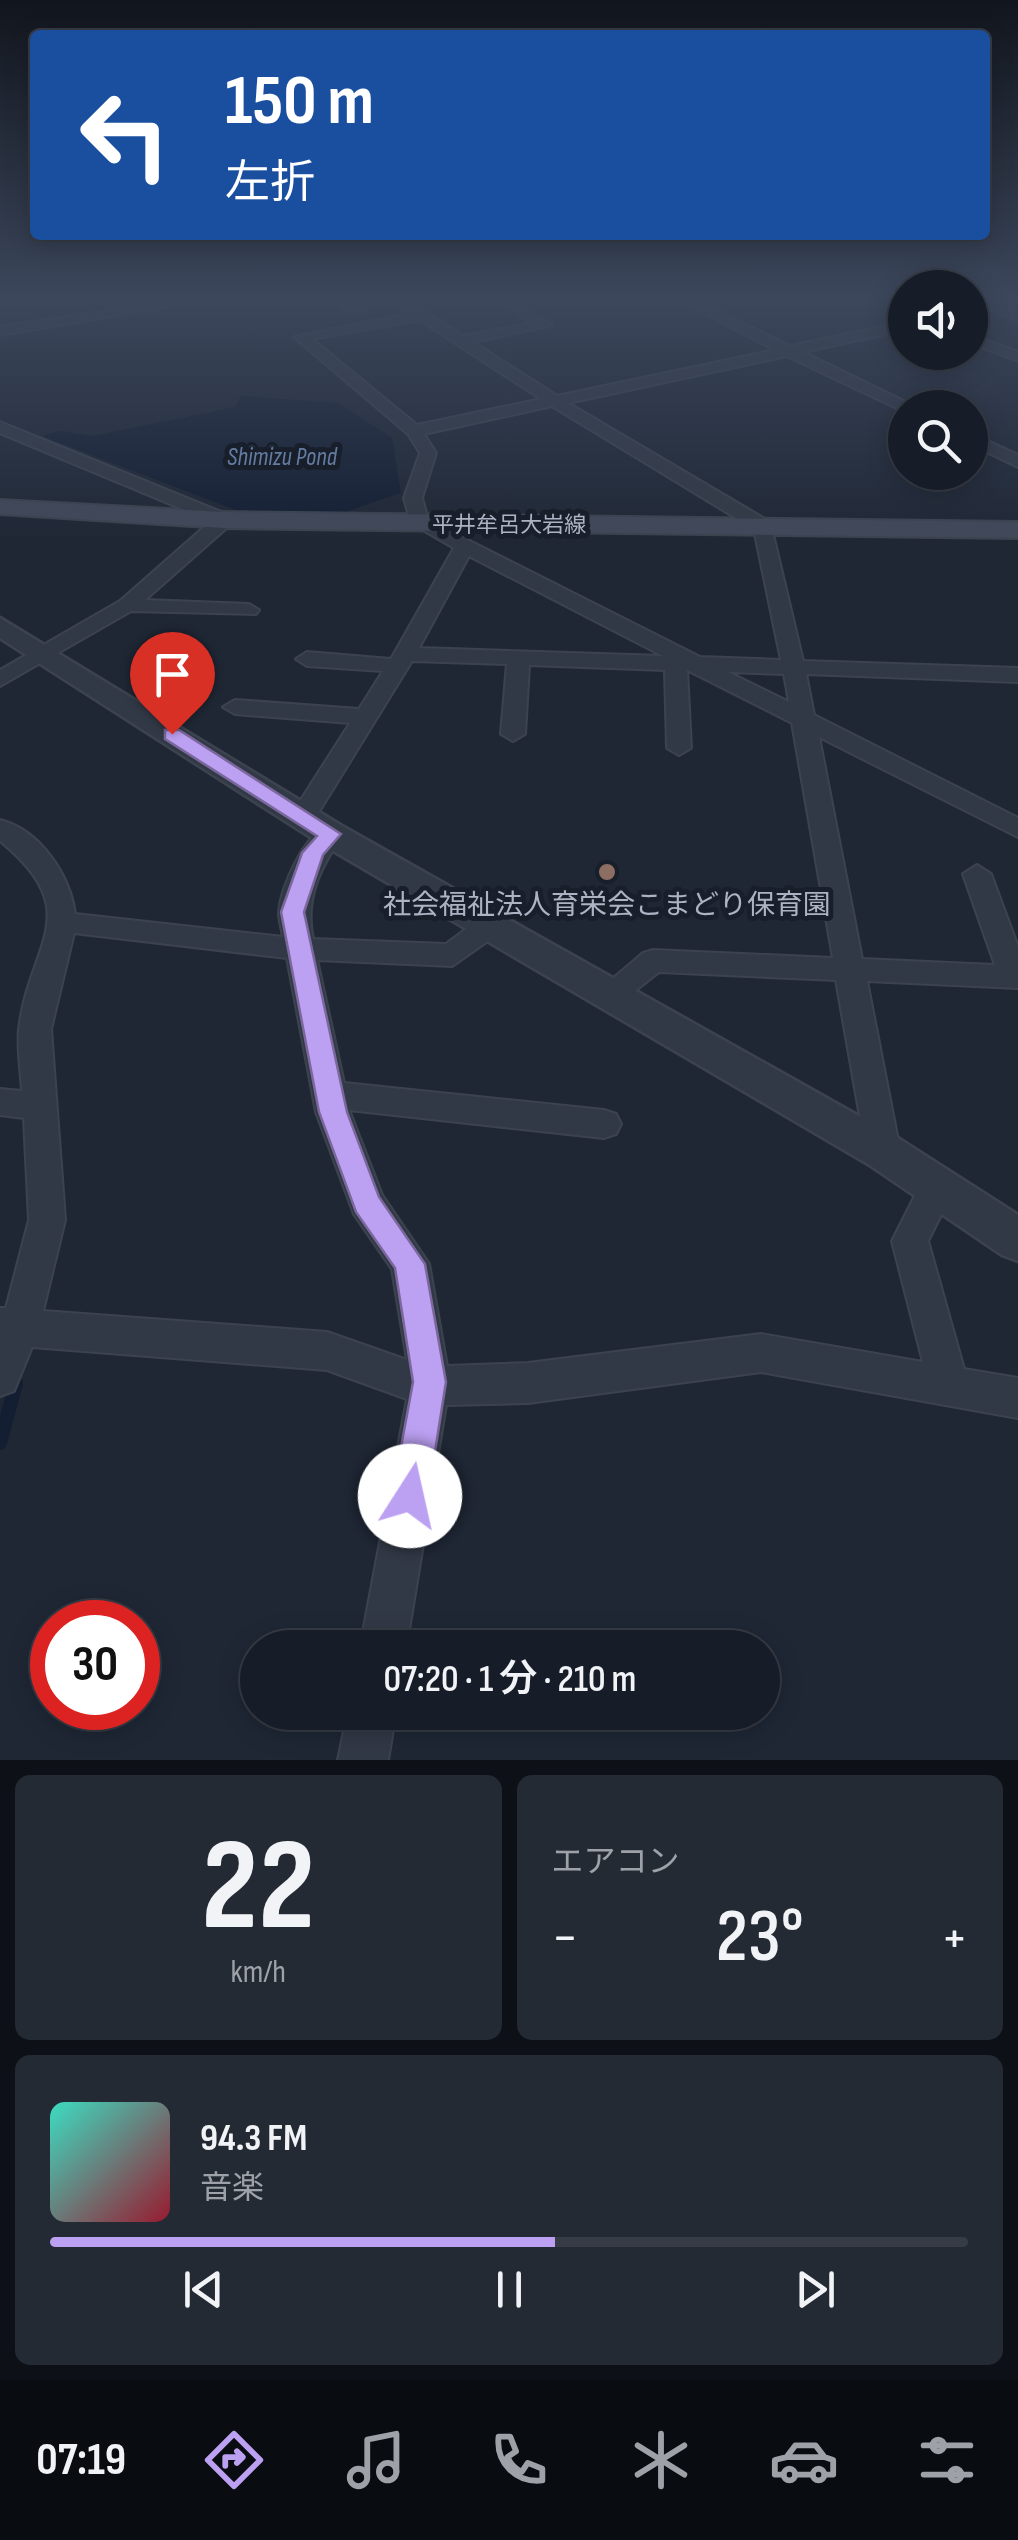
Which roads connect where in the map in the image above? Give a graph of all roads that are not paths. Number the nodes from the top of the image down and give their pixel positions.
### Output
1 (350, 378) edge
2 (520, 378) edge
3 (662, 378) edge
4 (845, 378) edge
5 (888, 399) edge
6 (554, 401) junction
7 (0, 427) edge
8 (414, 431) junction
9 (988, 447) edge
10 (1018, 462) edge
11 (0, 506) edge
12 (224, 520) junction
13 (420, 523) junction
14 (763, 526) junction
15 (1018, 530) edge
16 (465, 546) junction
17 (127, 605) junction
18 (248, 610) dead end
19 (0, 626) edge
20 (40, 652) junction
21 (518, 658) junction
22 (307, 659) dead end
23 (401, 660) junction
24 (684, 664) junction
25 (794, 668) junction
26 (1018, 675) edge
27 (0, 679) edge
28 (235, 707) dead end
29 (366, 717) junction
30 (804, 720) junction
31 (514, 734) dead end
32 (679, 748) dead end
33 (317, 826) junction
34 (0, 828) edge
35 (1018, 829) edge
36 (976, 874) dead end
37 (62, 922) junction
38 (492, 924) junction
39 (300, 949) junction
40 (851, 968) junction
41 (1016, 977) edge
42 (611, 994) junction
43 (330, 1095) junction
44 (0, 1102) edge
45 (41, 1106) junction
46 (604, 1124) dead end
47 (883, 1151) junction
48 (936, 1188) junction
49 (1018, 1240) edge
50 (10, 1326) edge
51 (0, 1377) edge
52 (430, 1382) junction
53 (950, 1389) junction
54 (1018, 1398) edge
55 (386, 1630) edge
56 (369, 1730) edge
57 (364, 1760) edge

1 - 8 street
2 - 6 street
3 - 6 street
4 - 5 street
6 - 8 street
6 - 14 street
7 - 12 street
8 - 13 street
9 - 10 street
11 - 12 main road, 平井牟呂大岩線
12 - 13 main road, 平井牟呂大岩線
12 - 17 street
13 - 14 main road, 平井牟呂大岩線
13 - 16 street
14 - 15 main road, 平井牟呂大岩線
14 - 25 street
16 - 23 street
16 - 24 street
17 - 18 street
17 - 20 street
19 - 20 street
20 - 27 street
20 - 33 street
21 - 23 street
21 - 24 street
21 - 31 street
22 - 23 street
23 - 29 street
24 - 25 street
24 - 30 street
24 - 32 street
25 - 26 street
25 - 30 street
28 - 29 street
29 - 33 street
30 - 35 street
30 - 40 street
33 - 38 street
33 - 39 street
34 - 37 street
36 - 41 street
37 - 39 street
37 - 45 street
38 - 39 street
38 - 42 street
39 - 43 street
40 - 41 street
40 - 42 street
40 - 47 street
42 - 47 street
43 - 46 street
43 - 52 street
44 - 45 street
45 - 50 street
47 - 48 street
48 - 49 street
48 - 53 street
50 - 51 street
50 - 52 street
52 - 53 street
52 - 55 street
53 - 54 street
56 - 57 street

